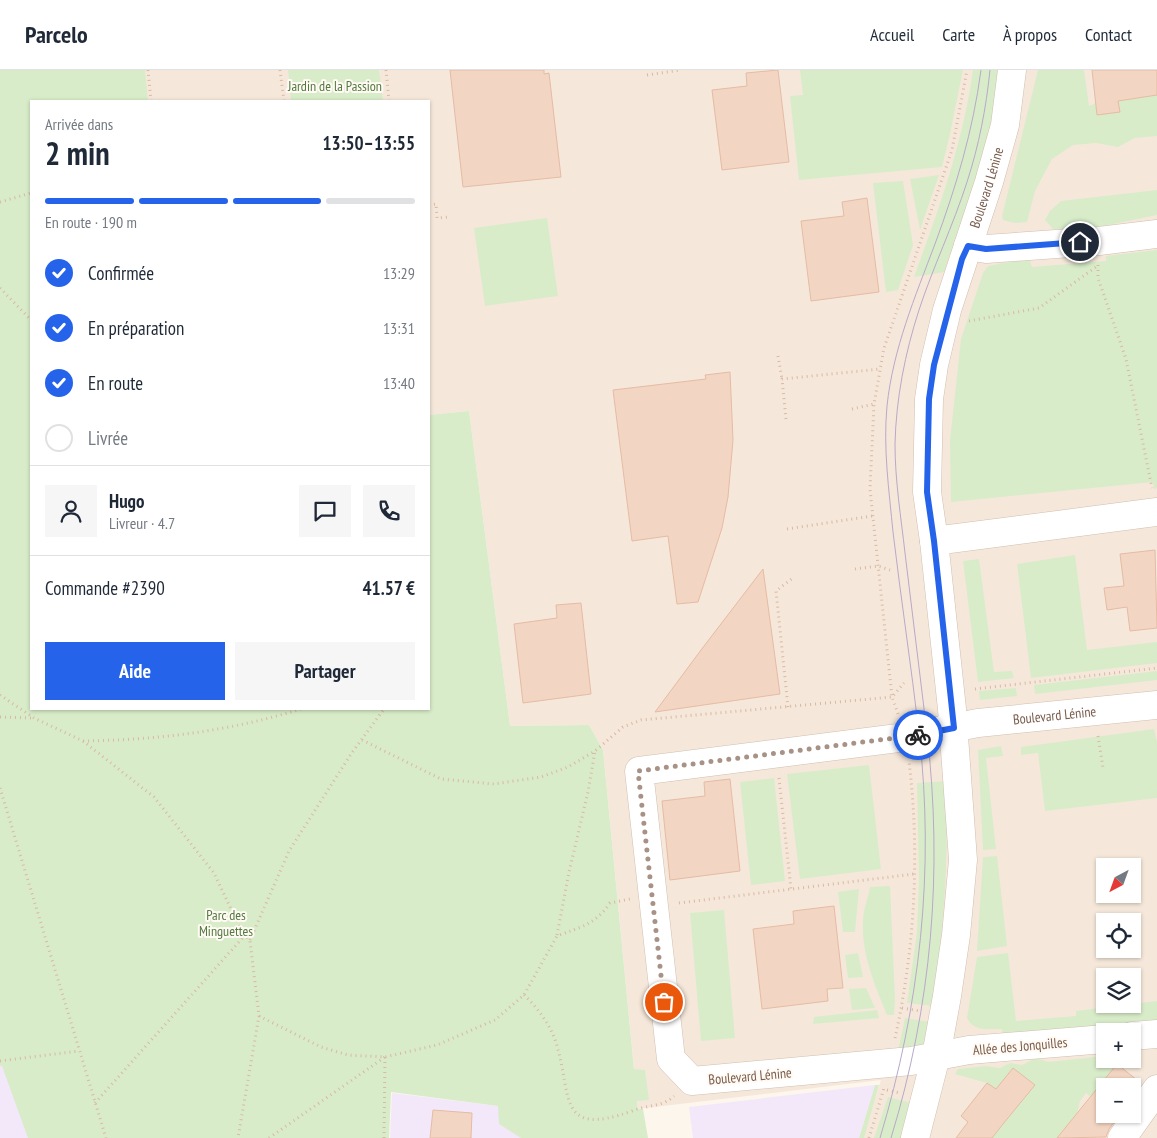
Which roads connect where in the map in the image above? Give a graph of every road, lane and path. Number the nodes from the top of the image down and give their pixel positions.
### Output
1 (148, 70) edge
2 (280, 70) edge
3 (386, 70) edge
4 (681, 70) edge
5 (966, 70) edge
6 (1012, 70) edge
7 (647, 75) dead end
8 (151, 100) edge
9 (284, 100) edge
10 (389, 100) edge
11 (30, 193) edge
12 (0, 202) edge
13 (430, 205) edge
14 (450, 217) dead end
15 (1157, 234) edge
16 (968, 246) junction
17 (1098, 254) junction
18 (0, 288) edge
19 (30, 319) edge
20 (960, 323) dead end
21 (778, 356) dead end
22 (880, 369) junction
23 (782, 379) junction
24 (874, 404) junction
25 (852, 409) dead end
26 (786, 419) dead end
27 (1155, 502) edge
28 (872, 516) junction
29 (787, 529) dead end
30 (934, 541) junction
31 (878, 566) junction
32 (855, 569) dead end
33 (890, 570) dead end
34 (794, 577) dead end
35 (1157, 668) edge
36 (904, 683) dead end
37 (0, 695) edge
38 (892, 697) junction
39 (1157, 705) edge
40 (788, 707) junction
41 (297, 710) edge
42 (383, 710) edge
43 (1095, 712) junction
44 (0, 717) edge
45 (34, 718) junction
46 (966, 726) junction
47 (906, 737) junction
48 (362, 740) junction
49 (83, 742) junction
50 (595, 751) junction
51 (777, 754) junction
52 (1103, 768) dead end
53 (0, 788) edge
54 (914, 874) junction
55 (791, 889) junction
56 (653, 901) junction
57 (246, 934) junction
58 (556, 936) junction
59 (250, 941) junction
60 (524, 994) junction
61 (259, 1016) junction
62 (1157, 1034) edge
63 (1141, 1035) edge
64 (1096, 1040) edge
65 (79, 1051) junction
66 (936, 1056) junction
67 (385, 1057) junction
68 (0, 1061) edge
69 (889, 1064) junction
70 (692, 1081) junction
71 (1157, 1089) edge
72 (95, 1103) junction
73 (106, 1138) edge
74 (238, 1138) edge
75 (269, 1138) edge
76 (384, 1138) edge
77 (869, 1138) edge
78 (915, 1138) edge
79 (1122, 1138) edge

1 - 8 path
2 - 9 path
3 - 10 path
4 - 7 path
5 - 22 path
6 - 16 street, Boulevard Lénine
11 - 12 path
13 - 14 path
15 - 17 street
16 - 17 street
16 - 30 street, Boulevard Lénine
17 - 20 path
17 - 27 path
18 - 19 path
21 - 23 path
22 - 23 path
22 - 24 path
23 - 26 path
24 - 25 path
24 - 28 path
27 - 30 street
28 - 29 path
28 - 31 path
30 - 46 street, Boulevard Lénine
31 - 32 path
31 - 33 path
31 - 38 path
34 - 40 path
35 - 46 path
36 - 38 path
37 - 45 path
38 - 40 path
38 - 47 path
39 - 43 street, Boulevard Lénine
40 - 50 path
41 - 49 path
42 - 48 path
43 - 46 street, Boulevard Lénine
43 - 52 path
44 - 45 path
45 - 49 path
46 - 47 street, Boulevard Lénine
46 - 66 street, Boulevard Lénine
47 - 51 street, Boulevard Lénine
47 - 54 path
48 - 50 path
48 - 59 path
49 - 57 path
50 - 58 path
51 - 55 path
51 - 56 street, Boulevard Lénine
53 - 65 path
54 - 55 path
54 - 69 path
55 - 56 path
56 - 58 path
56 - 70 street, Boulevard Lénine
57 - 59 path
57 - 72 path
58 - 60 path
59 - 61 path
60 - 67 path
60 - 70 path
61 - 67 path
61 - 74 path
62 - 63 street
64 - 66 street, Allée des Jonquilles
65 - 68 path
65 - 72 path
66 - 69 street, Boulevard Lénine
66 - 78 street, Boulevard Lénine
67 - 75 path
67 - 76 path
69 - 70 street, Boulevard Lénine
69 - 77 path
71 - 79 street
72 - 73 path

